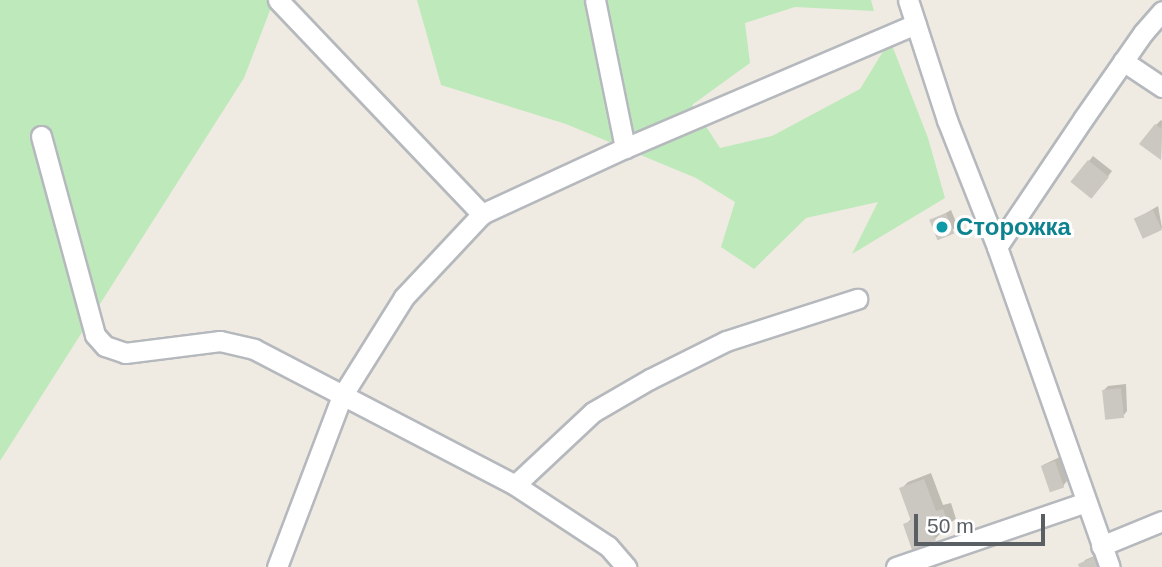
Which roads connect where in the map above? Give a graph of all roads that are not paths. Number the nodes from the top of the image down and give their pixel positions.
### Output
1 (278, 0) edge
2 (594, 0) edge
3 (908, 0) edge
4 (1162, 11) edge
5 (916, 24) junction
6 (1123, 61) junction
7 (1162, 87) edge
8 (41, 136) dead end
9 (625, 148) junction
10 (482, 214) junction
11 (997, 247) junction
12 (857, 299) dead end
13 (342, 396) junction
14 (515, 485) junction
15 (1086, 502) junction
16 (1162, 521) edge
17 (1101, 545) junction
18 (276, 567) edge
19 (626, 567) edge
20 (896, 567) edge
21 (1110, 567) edge

1 - 10 street
2 - 9 street
3 - 5 street
4 - 6 street
5 - 9 street
5 - 11 street
6 - 7 street
6 - 11 street
8 - 13 street
9 - 10 street
10 - 13 street
11 - 15 street
12 - 14 street
13 - 14 street
13 - 18 street
14 - 19 street
15 - 17 street
15 - 20 street
16 - 17 street
17 - 21 street

